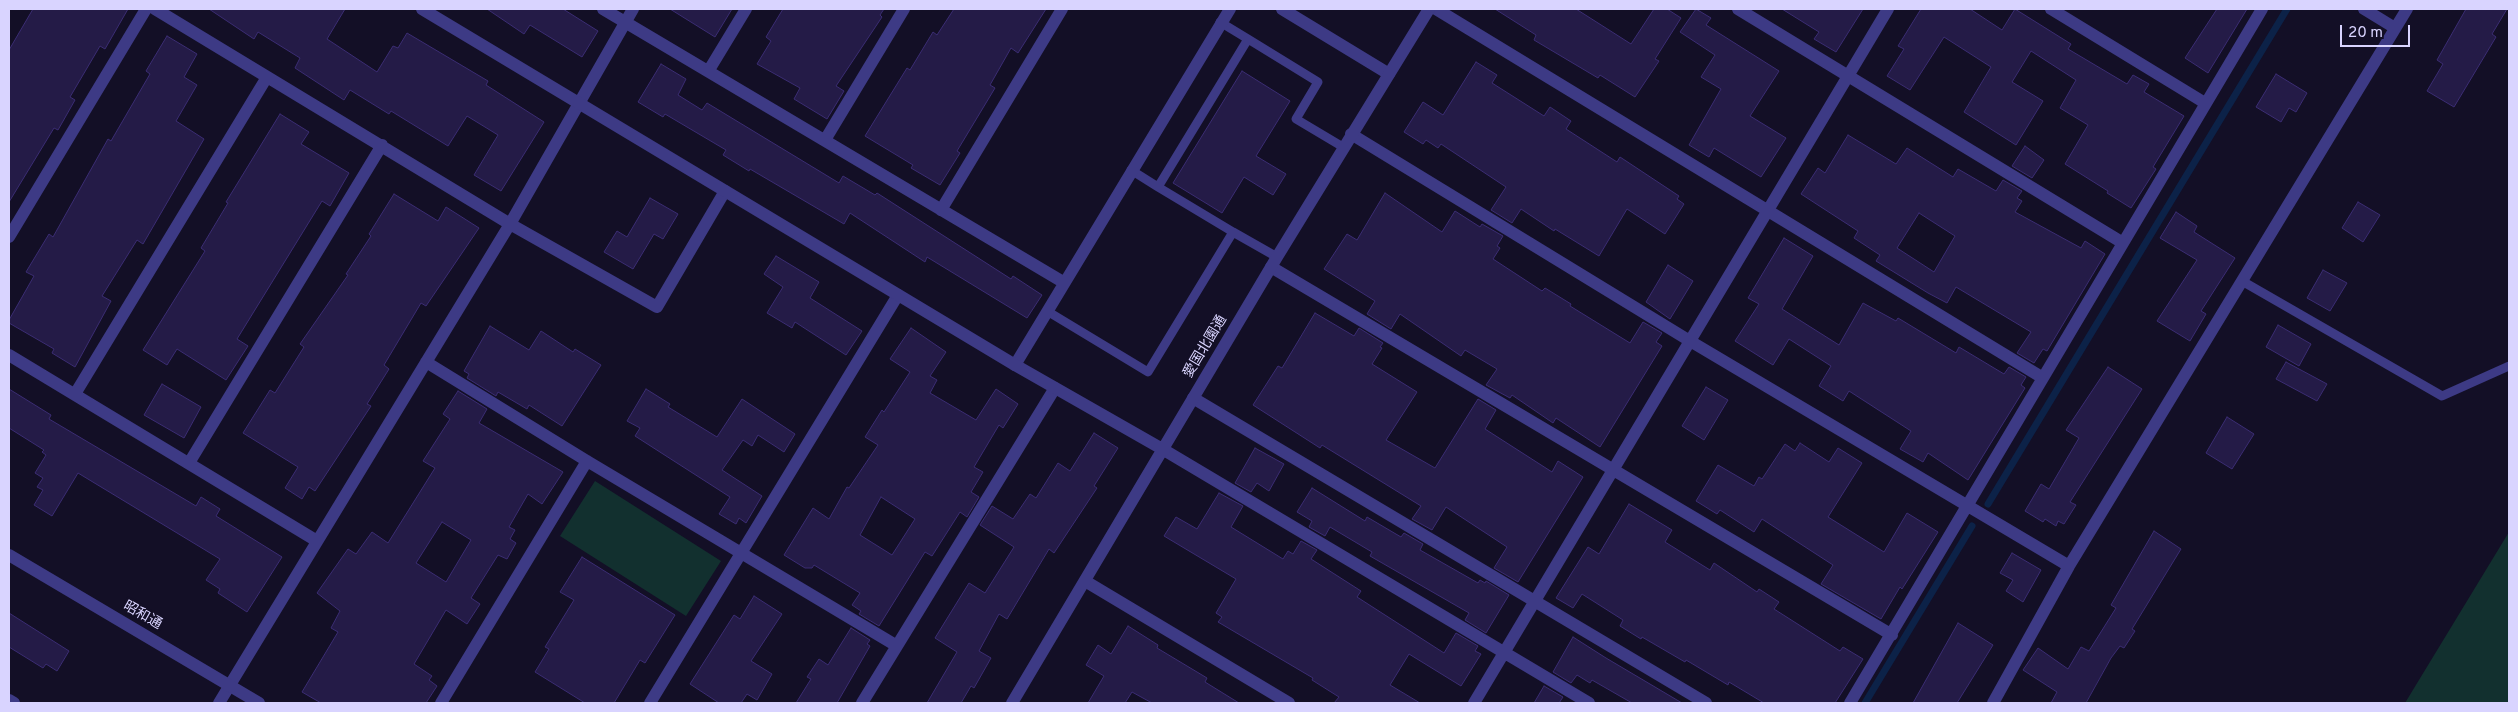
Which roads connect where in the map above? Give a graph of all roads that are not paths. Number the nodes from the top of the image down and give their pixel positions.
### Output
1 (146, 9) edge
2 (155, 9) edge
3 (422, 9) edge
4 (603, 9) edge
5 (634, 9) edge
6 (746, 9) edge
7 (904, 9) edge
8 (1062, 9) edge
9 (1230, 9) edge
10 (1282, 9) edge
11 (1429, 9) edge
12 (1436, 9) edge
13 (1738, 9) edge
14 (1888, 9) edge
15 (2051, 9) edge
16 (2262, 9) edge
17 (2364, 9) edge
18 (2407, 9) edge
19 (1220, 22) junction
20 (625, 23) junction
21 (2395, 28) junction
22 (1248, 39) junction
23 (709, 70) junction
24 (1389, 74) junction
25 (266, 76) junction
26 (1848, 76) junction
27 (2205, 103) junction
28 (580, 105) junction
29 (1351, 134) junction
30 (825, 140) junction
31 (382, 145) junction
32 (1343, 148) junction
33 (1131, 170) junction
34 (1158, 187) junction
35 (725, 191) junction
36 (1768, 209) junction
37 (941, 210) junction
38 (510, 224) junction
39 (1233, 232) junction
40 (9, 237) edge
41 (2122, 243) junction
42 (1274, 262) junction
43 (2242, 281) junction
44 (1064, 282) junction
45 (898, 295) junction
46 (1047, 311) junction
47 (1690, 341) junction
48 (9, 355) edge
49 (426, 362) junction
50 (1015, 365) junction
51 (2509, 366) edge
52 (2043, 378) junction
53 (1055, 388) junction
54 (75, 394) junction
55 (1193, 398) junction
56 (1164, 450) junction
57 (587, 462) junction
58 (189, 463) junction
59 (1612, 471) junction
60 (1967, 506) junction
61 (317, 541) junction
62 (741, 553) junction
63 (9, 555) edge
64 (2069, 566) junction
65 (1085, 581) junction
66 (1535, 602) junction
67 (1892, 635) junction
68 (897, 646) junction
69 (1504, 653) junction
70 (230, 685) junction
71 (9, 700) edge
72 (14, 703) edge
73 (219, 703) edge
74 (259, 703) edge
75 (442, 703) edge
76 (650, 703) edge
77 (862, 703) edge
78 (1012, 703) edge
79 (1289, 703) edge
80 (1474, 703) edge
81 (1589, 703) edge
82 (1706, 703) edge
83 (1850, 703) edge
84 (1992, 703) edge

1 - 40 street
2 - 25 street
3 - 28 street
4 - 20 street
5 - 20 street
6 - 23 street
7 - 30 street
8 - 37 street
9 - 19 street
10 - 24 street
11 - 24 street, 愛国北園通
12 - 36 street
13 - 26 street
14 - 26 street
15 - 27 street
16 - 27 street
17 - 21 street
18 - 21 street
19 - 22 lane
19 - 33 street
20 - 23 street
20 - 28 street
21 - 43 street
22 - 32 lane
22 - 34 lane
23 - 30 street
24 - 29 street, 愛国北園通
25 - 31 street
25 - 54 street
26 - 36 street
26 - 41 street
27 - 41 street
28 - 35 street
28 - 38 street
29 - 32 street, 愛国北園通
29 - 47 street
30 - 37 street
31 - 38 street
31 - 58 street
32 - 42 street, 愛国北園通
33 - 34 lane
33 - 44 street
34 - 39 lane
35 - 38 street
35 - 45 street
36 - 47 street
36 - 52 street
37 - 44 street
38 - 49 street
39 - 42 lane
39 - 46 lane
41 - 52 street
42 - 55 street, 愛国北園通
42 - 59 street
43 - 51 lane
43 - 64 street
44 - 46 street
45 - 50 street
45 - 62 street
46 - 50 street
47 - 59 street
47 - 60 street
48 - 54 street
49 - 57 street
49 - 61 street
50 - 53 street
52 - 60 street
53 - 56 street
53 - 68 street
54 - 58 street
55 - 56 street, 愛国北園通
55 - 66 street
56 - 65 street, 愛国北園通
56 - 69 street
57 - 62 street
57 - 75 street
58 - 61 street
59 - 66 street
59 - 67 street
60 - 64 street
60 - 67 street
61 - 70 street
62 - 68 street
62 - 76 street
63 - 70 street, 昭和通
64 - 84 street
65 - 78 street, 愛国北園通
65 - 79 street
66 - 69 street
66 - 82 street
67 - 83 street
68 - 77 street
69 - 80 street
69 - 81 street
70 - 73 street
70 - 74 street, 昭和通
71 - 72 street

